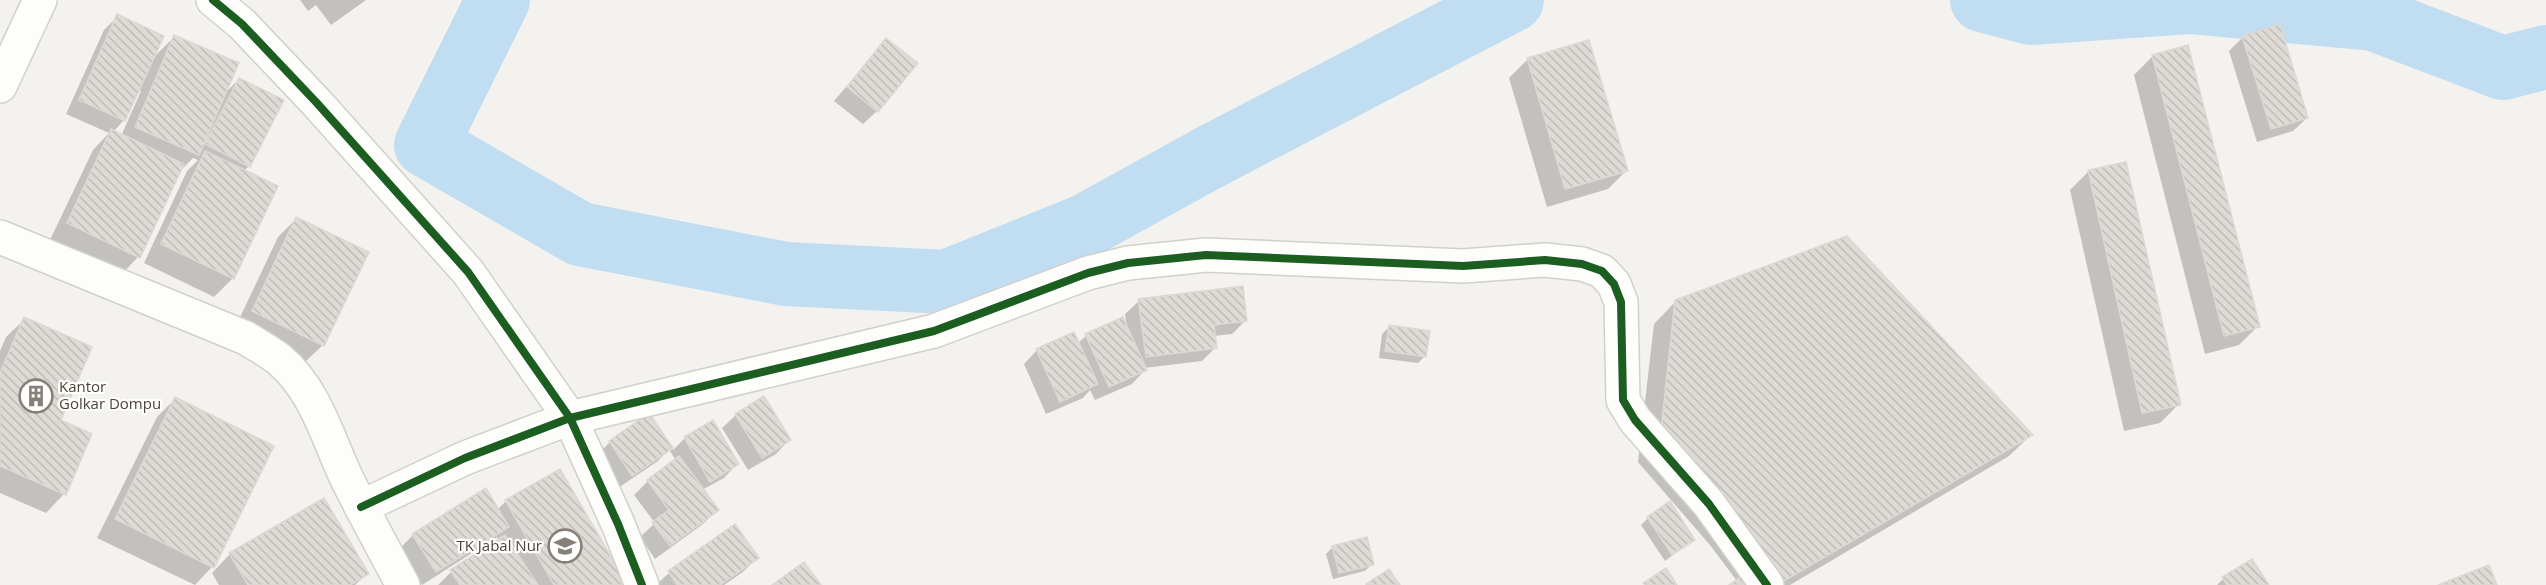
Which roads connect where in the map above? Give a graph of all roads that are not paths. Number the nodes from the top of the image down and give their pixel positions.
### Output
1 (40, 0) edge
2 (213, 0) edge
3 (0, 86) edge
4 (0, 237) edge
5 (570, 418) junction
6 (361, 507) junction
7 (404, 585) edge
8 (642, 585) edge
9 (1767, 585) edge

1 - 3 street
2 - 5 street
4 - 6 street
5 - 6 street
5 - 8 street
5 - 9 street
6 - 7 street

